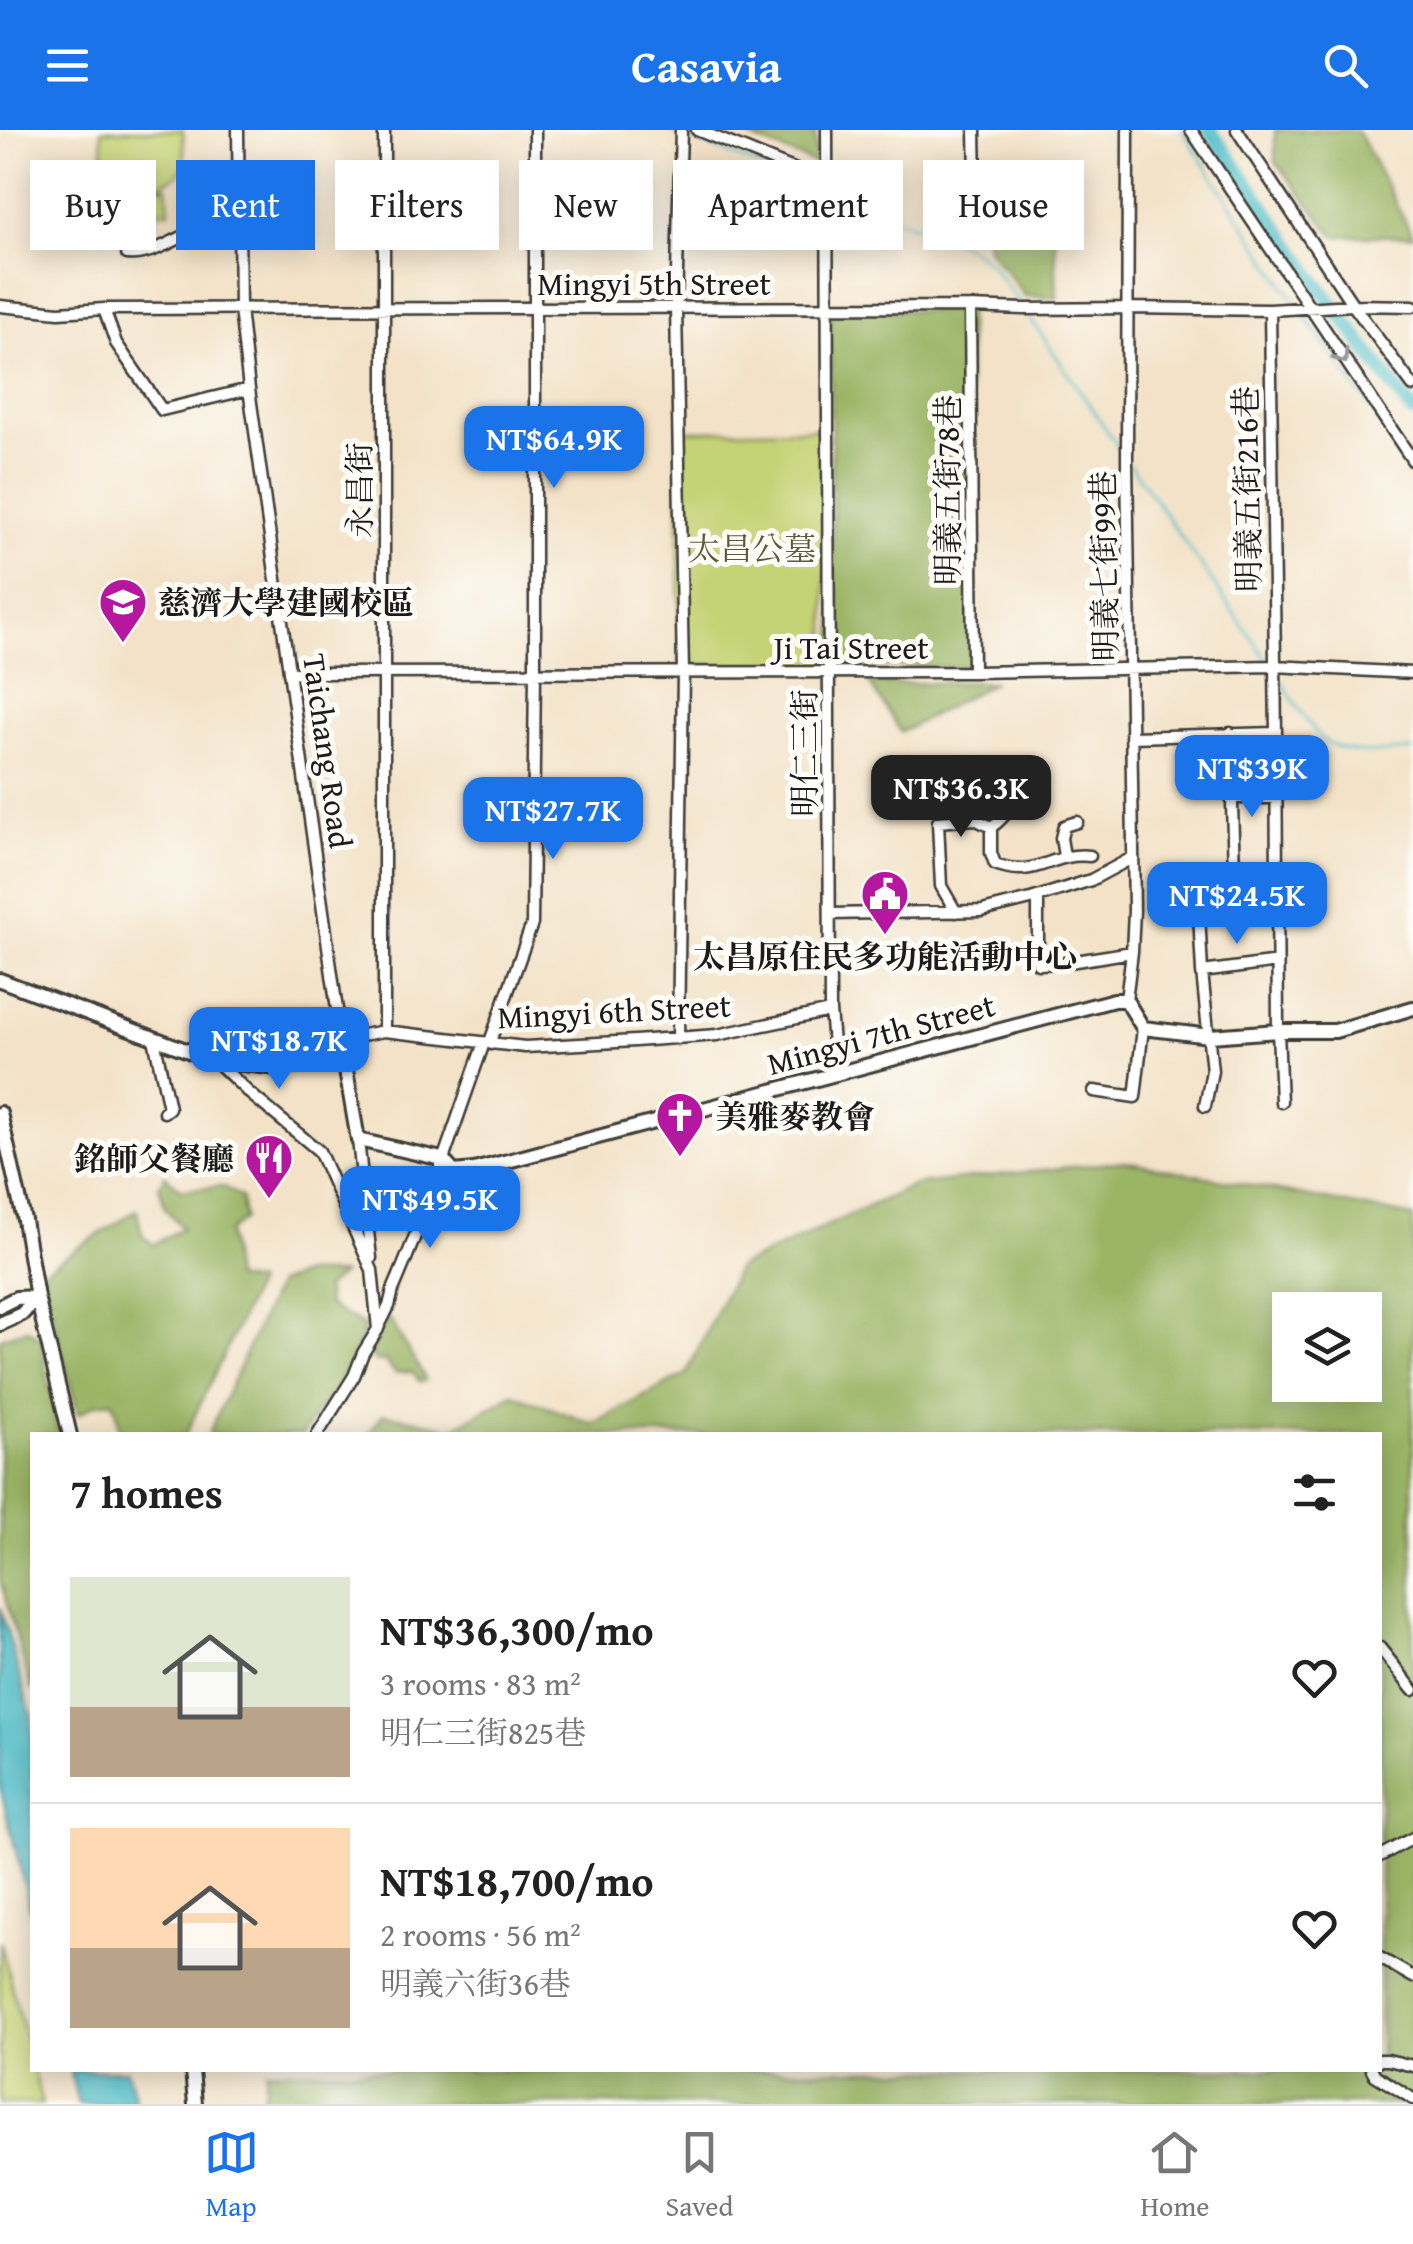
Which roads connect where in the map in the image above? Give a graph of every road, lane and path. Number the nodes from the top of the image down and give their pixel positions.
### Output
1 (238, 130) edge
2 (384, 130) edge
3 (535, 130) edge
4 (681, 130) edge
5 (697, 130) edge
6 (827, 130) edge
7 (975, 130) edge
8 (1128, 130) edge
9 (1191, 130) edge
10 (1237, 130) edge
11 (238, 160) edge
12 (764, 160) edge
13 (828, 160) edge
14 (976, 160) edge
15 (176, 240) edge
16 (239, 250) edge
17 (828, 250) edge
18 (128, 254) dead end
19 (1353, 305) junction
20 (0, 306) edge
21 (1413, 306) edge
22 (970, 307) junction
23 (104, 308) junction
24 (385, 308) junction
25 (534, 308) junction
26 (676, 308) junction
27 (828, 308) junction
28 (1129, 308) junction
29 (1309, 308) junction
30 (240, 309) junction
31 (1270, 310) junction
32 (1413, 386) edge
33 (249, 389) junction
34 (1413, 461) edge
35 (1274, 666) junction
36 (1131, 671) junction
37 (384, 672) junction
38 (683, 672) junction
39 (973, 672) junction
40 (535, 673) junction
41 (829, 673) junction
42 (1413, 673) edge
43 (289, 674) junction
44 (1230, 733) junction
45 (1276, 733) junction
46 (1131, 737) junction
47 (1232, 798) junction
48 (1277, 798) junction
49 (1017, 808) dead end
50 (1077, 822) dead end
51 (990, 827) junction
52 (1064, 856) junction
53 (1090, 856) dead end
54 (1132, 858) junction
55 (1038, 897) junction
56 (1278, 901) junction
57 (1235, 908) junction
58 (956, 912) junction
59 (830, 914) junction
60 (1132, 952) junction
61 (1278, 962) junction
62 (1202, 972) junction
63 (0, 980) edge
64 (1126, 1000) junction
65 (1413, 1008) edge
66 (830, 1012) junction
67 (1143, 1028) junction
68 (1278, 1030) junction
69 (384, 1031) junction
70 (1210, 1036) junction
71 (678, 1038) junction
72 (154, 1039) junction
73 (342, 1039) junction
74 (488, 1044) junction
75 (344, 1059) junction
76 (216, 1060) junction
77 (836, 1075) junction
78 (1094, 1091) dead end
79 (1281, 1102) dead end
80 (1205, 1106) dead end
81 (164, 1112) dead end
82 (0, 1113) edge
83 (358, 1140) junction
84 (442, 1159) junction
85 (372, 1270) junction
86 (38, 1297) junction
87 (0, 1306) edge
88 (0, 1324) edge
89 (378, 1328) junction
90 (69, 1432) edge
91 (319, 1432) edge
92 (1382, 1651) edge
93 (1413, 1690) edge
94 (1413, 1838) edge
95 (1382, 1855) edge
96 (1382, 1959) edge
97 (1413, 1977) edge
98 (1382, 2060) edge
99 (1413, 2066) edge
100 (192, 2072) edge
101 (1373, 2072) edge
102 (1413, 2098) edge
103 (195, 2104) edge

1 - 11 street, Taichang Road
2 - 24 street, 永昌街
3 - 25 street
4 - 26 street
5 - 12 street
6 - 13 street, 明仁三街
7 - 14 street
8 - 28 street, 明義七街99巷
9 - 29 street
10 - 19 street
15 - 18 street
16 - 30 street, Taichang Road
17 - 27 street, 明仁三街
19 - 21 street, Mingyi 5th Street
19 - 29 street, Mingyi 5th Street
19 - 32 street
20 - 23 street, Mingyi 5th Street
22 - 27 street, Mingyi 5th Street
22 - 28 street, Mingyi 5th Street
22 - 39 street, 明義五街78巷
23 - 30 street, Mingyi 5th Street
23 - 33 street
24 - 25 street, Mingyi 5th Street
24 - 30 street, Mingyi 5th Street
24 - 37 street, 永昌街
25 - 26 street, Mingyi 5th Street
25 - 40 street
26 - 27 street, Mingyi 5th Street
26 - 38 street
27 - 41 street, 明仁三街
28 - 31 street, Mingyi 5th Street
28 - 36 street, 明義七街99巷
29 - 31 street, Mingyi 5th Street
29 -> 34 street
30 - 33 street, Taichang Road
31 - 35 street, 明義五街216巷
33 - 43 street, Taichang Road
35 - 36 street, Ji Tai Street
35 - 42 street, Ji Tai Street
35 - 45 street, 明義五街216巷
36 - 39 street, Ji Tai Street
36 - 46 street, 明義七街99巷
37 - 40 street, Ji Tai Street
37 - 43 street, Ji Tai Street
37 - 69 street, 永昌街
38 - 40 street, Ji Tai Street
38 - 41 street, Ji Tai Street
38 - 71 street
39 - 41 street, Ji Tai Street
40 - 74 street
41 - 59 street, 明仁三街
43 - 73 street, Taichang Road
44 - 45 street
44 - 46 street
44 - 47 street
45 - 48 street, 明義五街216巷
46 - 54 street, 明義七街99巷
47 - 48 street
47 - 57 street
48 - 56 street, 明義五街216巷
49 - 51 street
50 - 52 street
51 - 52 street
51 - 58 street
52 - 53 street
54 - 55 street
54 - 60 street, 明義七街99巷
55 - 58 street
55 - 60 street
56 - 57 street
56 - 61 street, 明義五街216巷
57 - 62 street
58 - 59 street
59 - 66 street, 明仁三街
60 - 64 street, 明義七街99巷
61 - 62 street
61 - 68 street, 明義五街216巷
62 - 70 street
63 - 72 street
64 - 67 street
64 - 77 street, Mingyi 7th Street
65 - 68 street
66 - 71 street, Mingyi 6th Street
66 - 77 street, 明仁三街
67 - 70 street
67 - 78 street
68 - 70 street
68 - 79 street, 明義五街216巷
69 - 73 street, Mingyi 6th Street
69 - 74 street, Mingyi 6th Street
70 - 80 street
71 - 74 street, Mingyi 6th Street
72 - 76 street
72 - 81 street
73 - 75 street, Taichang Road
74 - 84 street
75 - 76 street
75 - 83 street, Taichang Road
76 - 85 street
77 - 84 street, Mingyi 7th Street
82 - 86 street
83 - 84 street, Mingyi 7th Street
83 - 85 street
84 - 89 street
85 - 89 street
86 - 87 street
86 - 88 street
86 - 90 street
89 - 91 street
92 - 93 street
94 - 95 street
96 - 97 street
98 - 99 street
100 - 103 street
101 - 102 street

